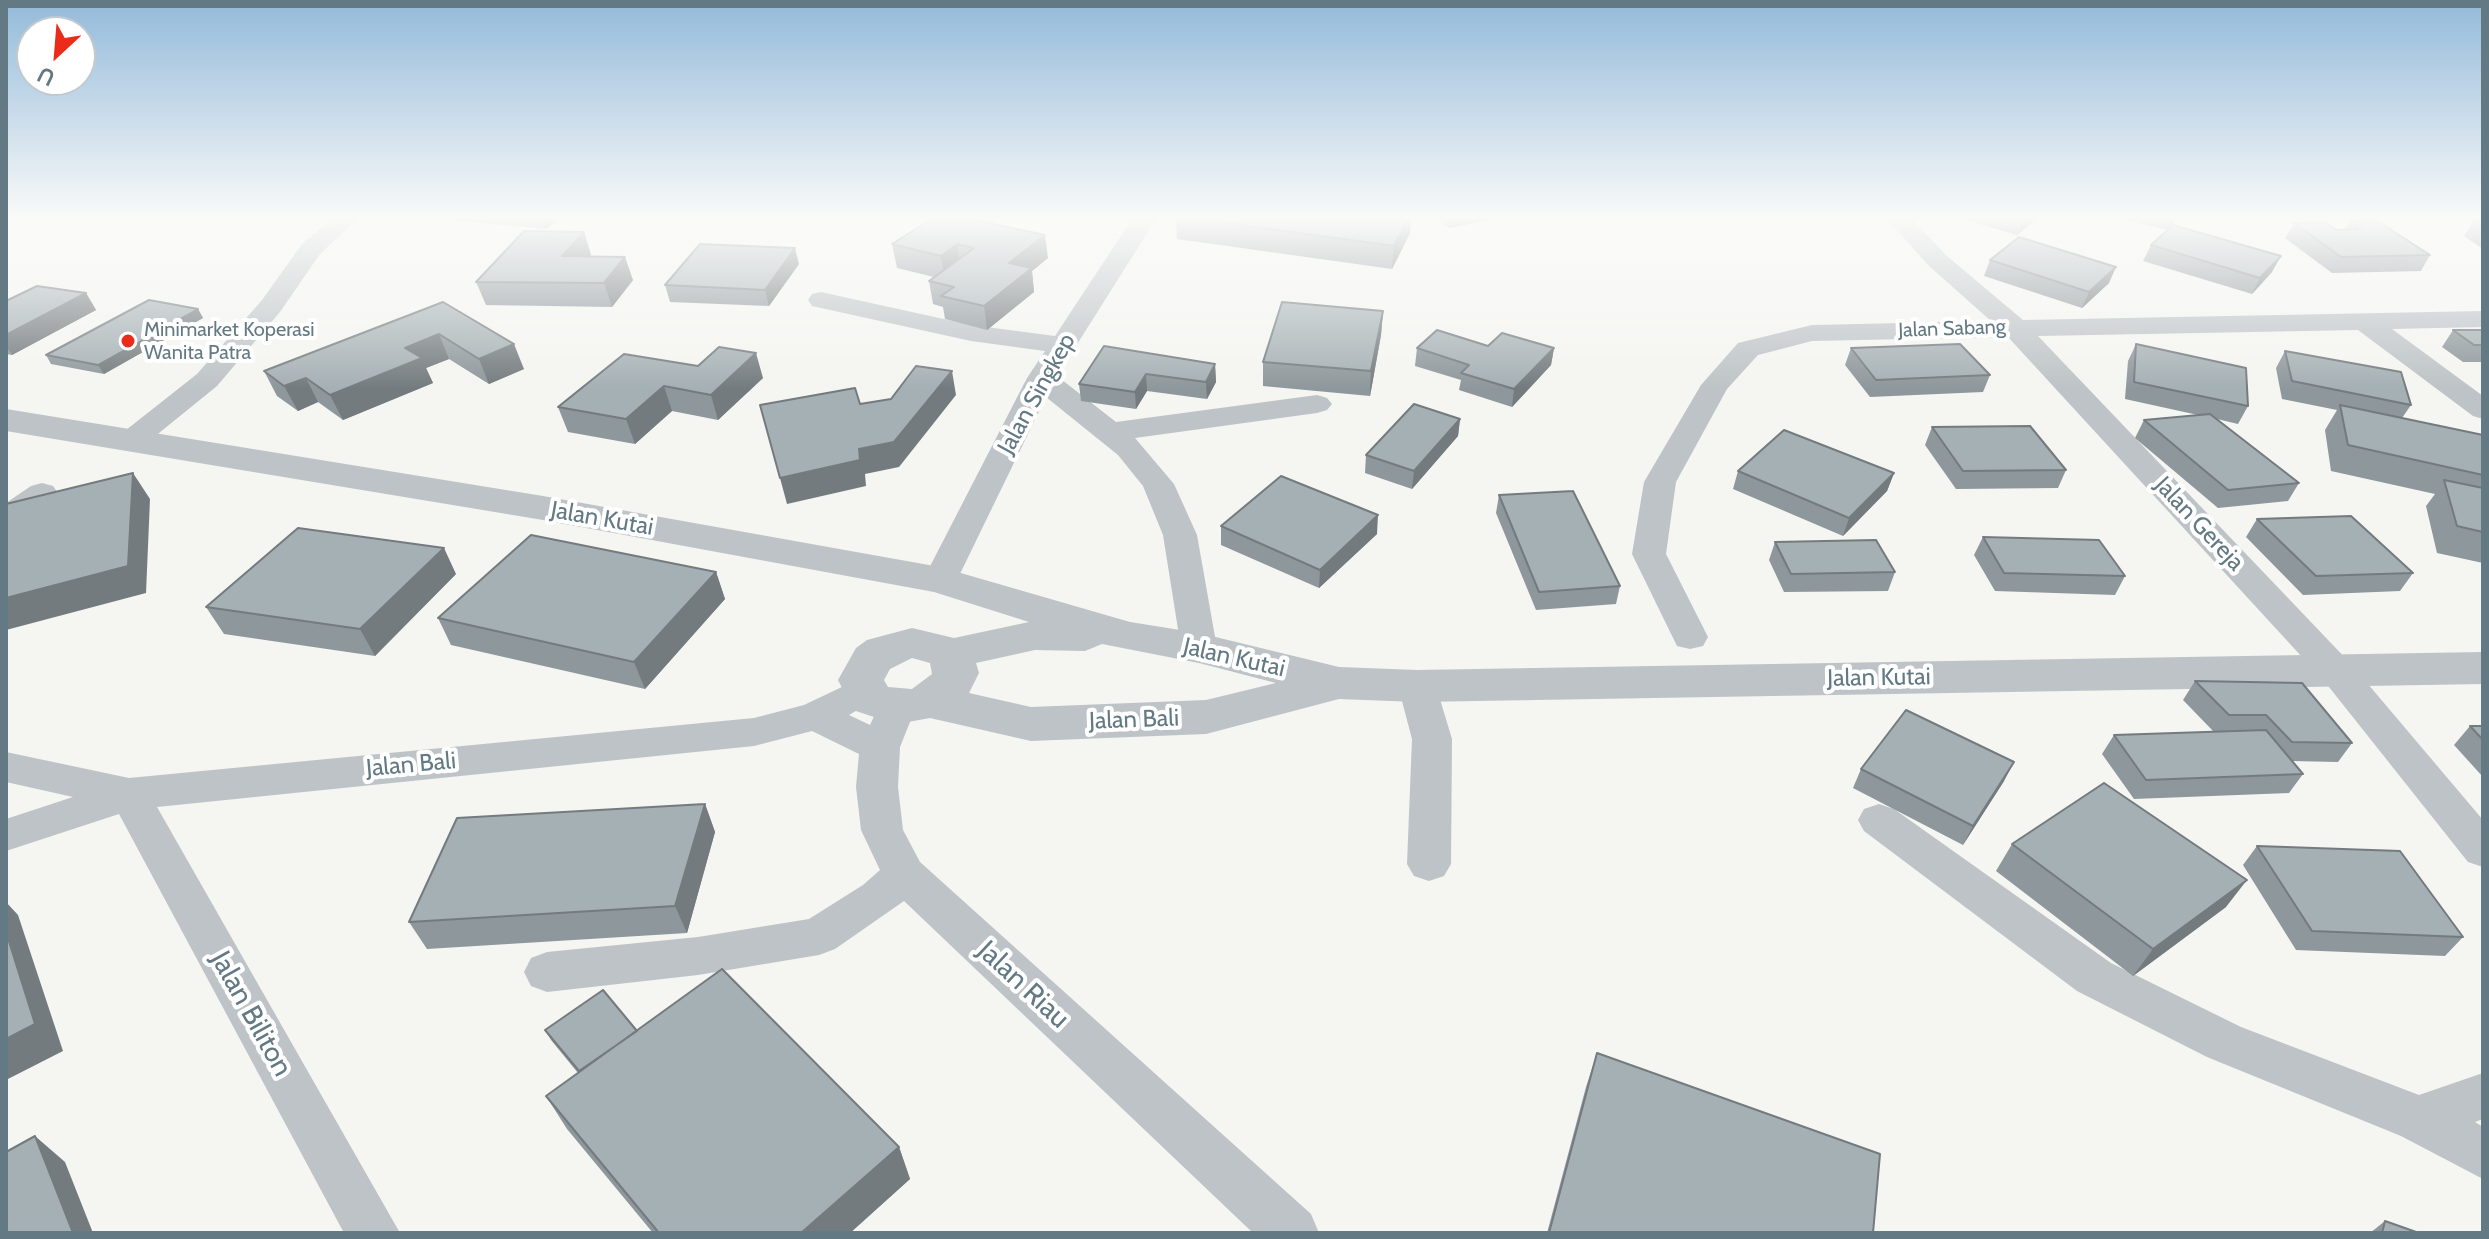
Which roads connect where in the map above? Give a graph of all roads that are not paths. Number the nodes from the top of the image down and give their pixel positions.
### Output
1 (294, 274) edge
2 (1109, 274) edge
3 (1953, 274) edge
4 (821, 300) dead end
5 (2483, 319) edge
6 (2364, 321) junction
7 (2014, 327) junction
8 (1063, 345) junction
9 (1041, 378) junction
10 (1317, 404) dead end
11 (2483, 410) edge
12 (6, 420) edge
13 (1112, 432) junction
14 (132, 440) junction
15 (42, 493) edge
16 (6, 518) edge
17 (940, 580) junction
18 (1128, 637) junction
19 (1690, 637) dead end
20 (897, 646) junction
21 (1199, 648) junction
22 (950, 654) junction
23 (2483, 668) edge
24 (2338, 673) junction
25 (1339, 683) junction
26 (1417, 686) junction
27 (892, 711) junction
28 (816, 716) junction
29 (6, 767) edge
30 (129, 794) junction
31 (1879, 820) dead end
32 (6, 835) edge
33 (2483, 850) edge
34 (1429, 864) dead end
35 (904, 874) junction
36 (760, 946) junction
37 (547, 972) dead end
38 (713, 993) edge
39 (2483, 1096) edge
40 (2419, 1119) junction
41 (2483, 1154) edge
42 (373, 1233) edge
43 (1292, 1233) edge

1 - 14 street
2 - 8 street, Jalan Singkep
3 - 7 street, Jalan Gereja
4 - 8 street
5 - 6 street, Jalan Sabang
6 - 7 street, Jalan Sabang
6 - 11 street
7 - 19 street, Jalan Sabang
7 - 24 street, Jalan Gereja
8 - 9 street, Jalan Singkep
9 - 13 street
9 - 17 street, Jalan Singkep
10 - 13 street
12 - 14 street, Jalan Kutai
13 - 21 street
14 - 17 street, Jalan Kutai
15 - 16 street
17 - 18 street, Jalan Kutai
17 - 20 street
18 - 21 street, Jalan Kutai
18 - 22 street
20 - 22 street
20 - 27 street
21 - 25 street, Jalan Kutai
22 - 27 street
23 - 24 street, Jalan Kutai
24 - 26 street, Jalan Kutai
24 - 33 street, Jalan Gereja
25 - 26 street, Jalan Kutai
25 - 27 street, Jalan Bali
26 - 34 street
27 - 28 street
27 - 28 street, Jalan Bali
27 - 35 street, Jalan Riau
28 - 30 street, Jalan Bali
29 - 30 street, Jalan Bali
30 - 32 street
30 - 42 street, Jalan Biliton
31 - 40 street
35 - 36 street
35 - 43 street, Jalan Riau
36 - 37 street
36 - 38 street
39 - 40 street
40 - 41 street

